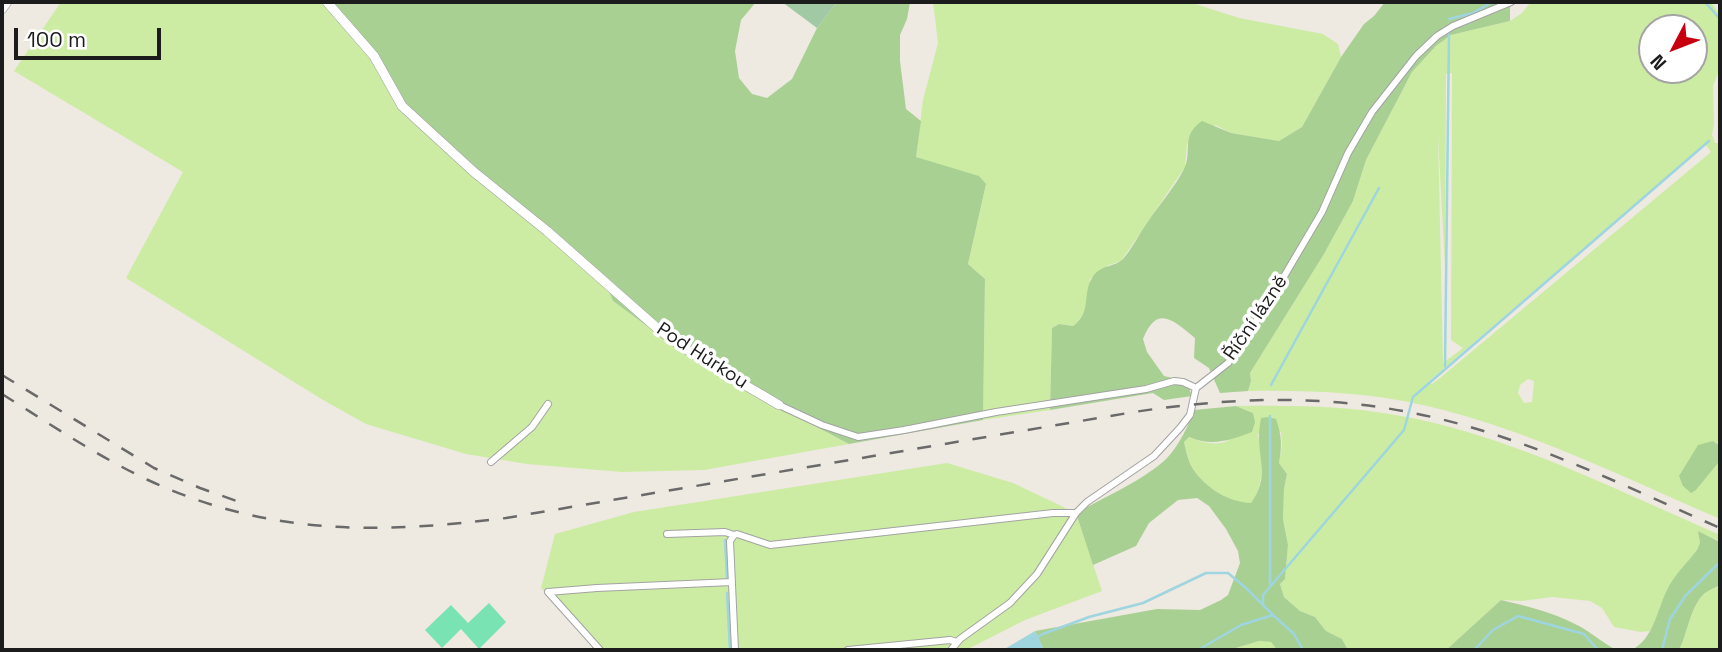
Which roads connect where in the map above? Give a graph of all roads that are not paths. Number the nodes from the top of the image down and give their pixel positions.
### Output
1 (6, 2) edge
2 (327, 2) edge
3 (1511, 2) edge
4 (2, 9) edge
5 (1196, 388) junction
6 (548, 404) dead end
7 (779, 405) joint
8 (491, 462) dead end
9 (1076, 513) junction
10 (667, 534) dead end
11 (734, 535) junction
12 (732, 582) junction
13 (957, 642) junction
14 (600, 650) edge
15 (735, 650) edge
16 (848, 650) edge
17 (951, 650) edge

1 - 4 street
2 - 7 street, Pod Hůrkou
3 - 5 street, Říční lázně
5 - 7 street, Pod Hůrkou
5 - 9 street
6 - 8 street
9 - 11 street
9 - 13 street
10 - 11 street
11 - 12 street
12 - 14 street
12 - 15 street
13 - 16 street
13 - 17 street

